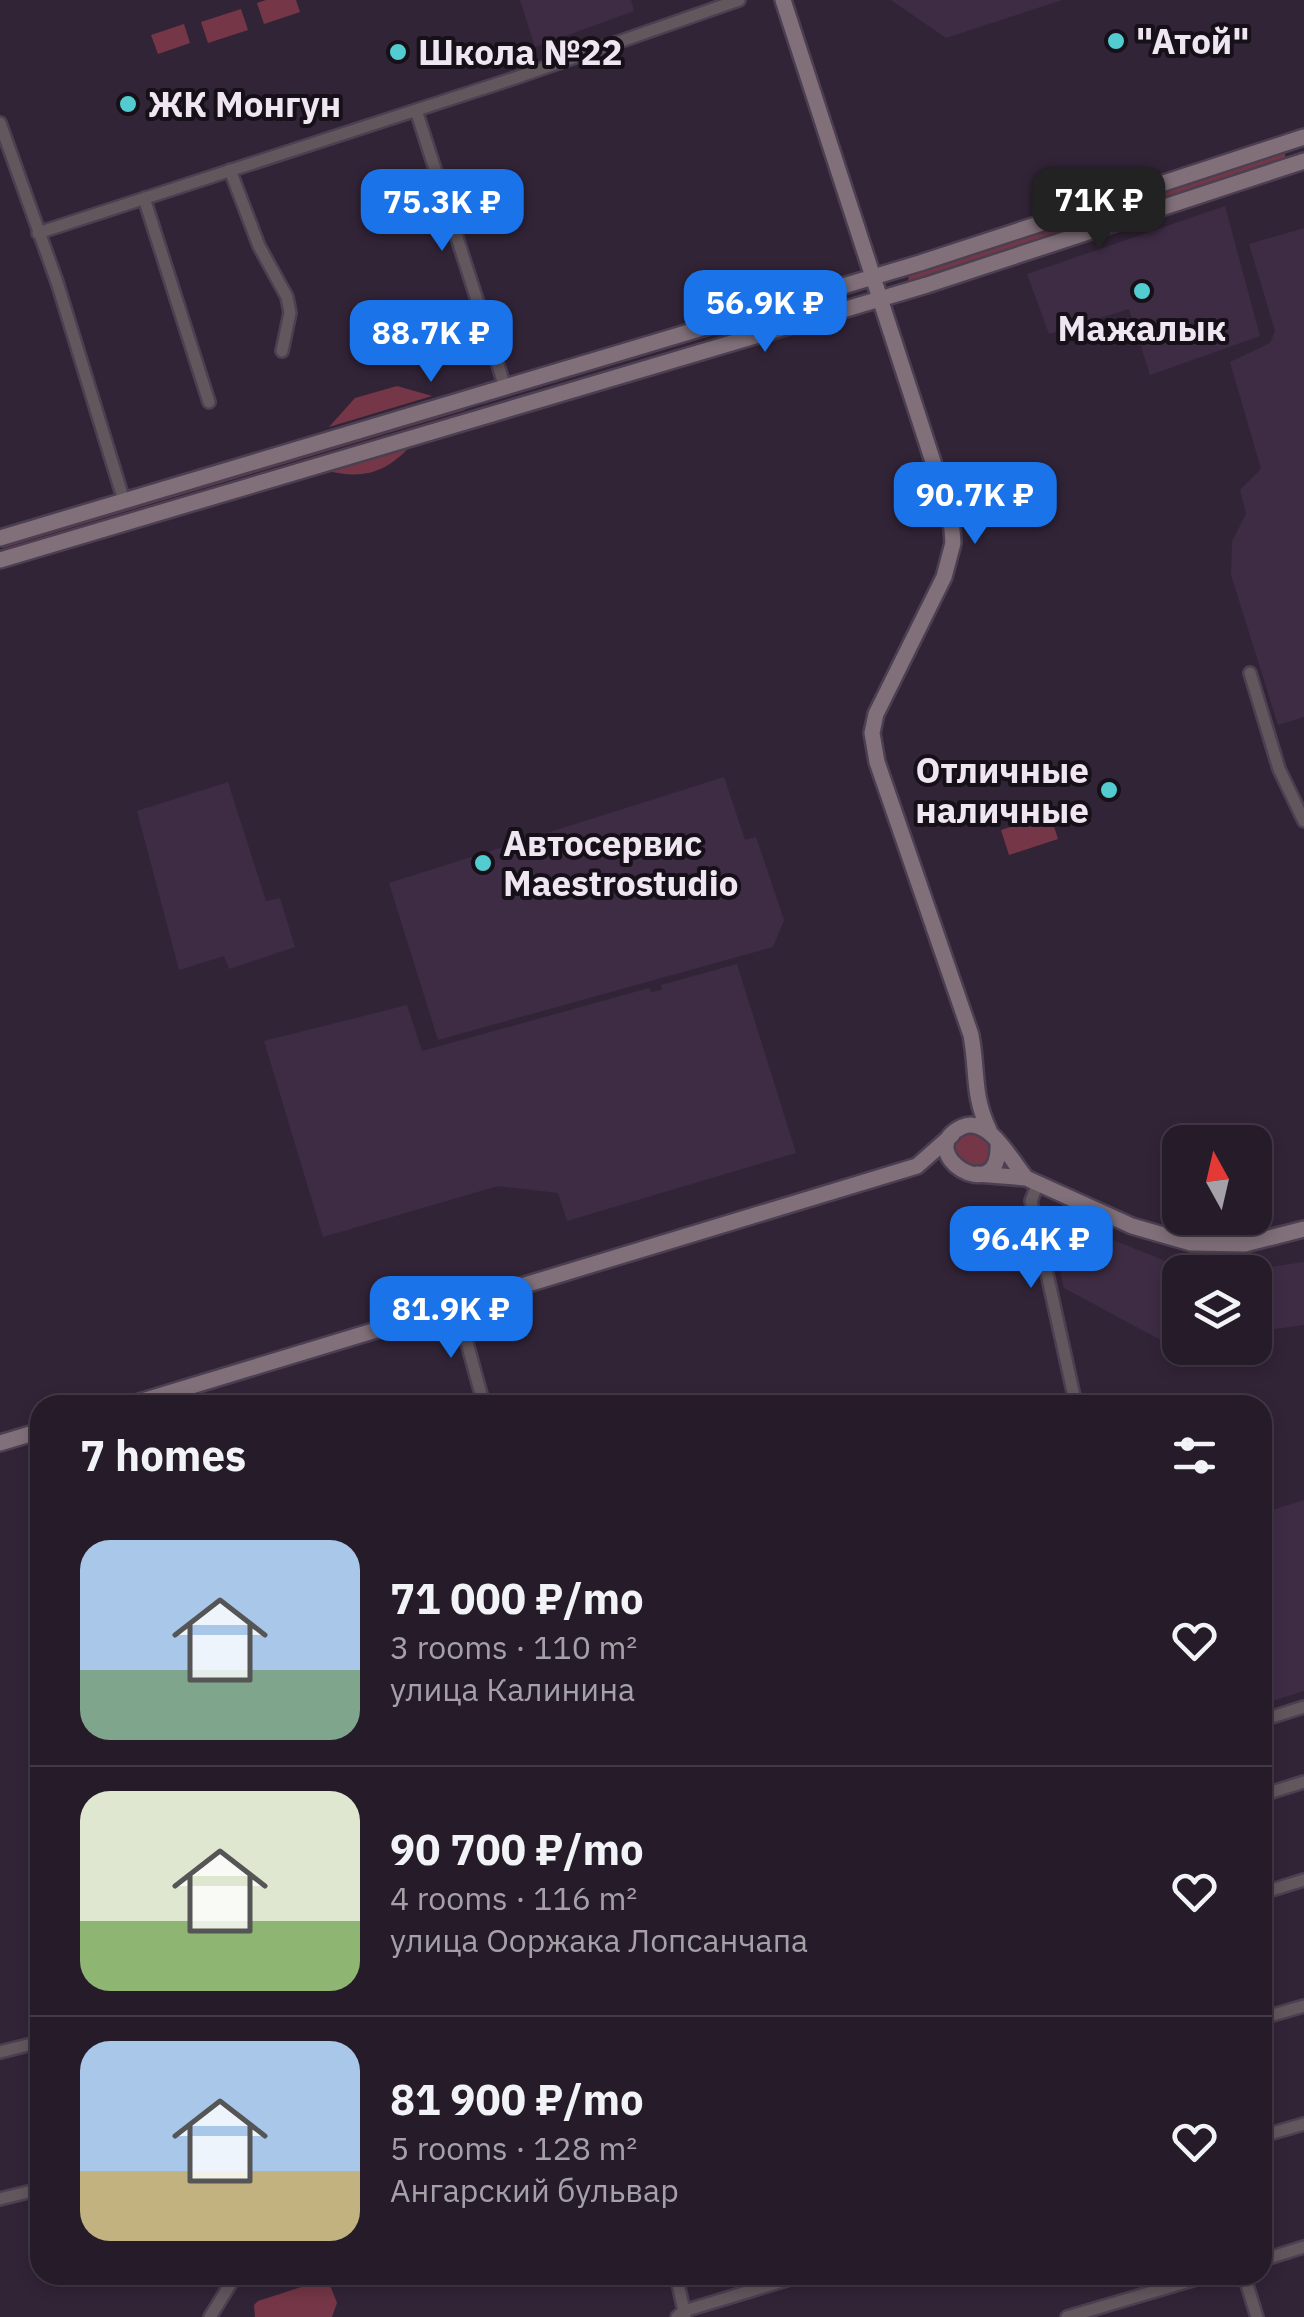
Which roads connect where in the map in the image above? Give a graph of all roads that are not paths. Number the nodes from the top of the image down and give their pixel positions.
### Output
1 (739, 0) edge
2 (783, 0) edge
3 (416, 110) junction
4 (0, 122) edge
5 (1300, 138) edge
6 (1304, 162) edge
7 (230, 170) junction
8 (144, 198) junction
9 (38, 233) junction
10 (874, 276) junction
11 (880, 298) junction
12 (282, 351) dead end
13 (505, 387) junction
14 (464, 399) junction
15 (209, 402) dead end
16 (469, 419) junction
17 (124, 501) junction
18 (0, 538) edge
19 (0, 560) edge
20 (1250, 674) dead end
21 (1304, 821) edge
22 (975, 1092) junction
23 (955, 1132) junction
24 (994, 1137) junction
25 (917, 1166) junction
26 (969, 1173) junction
27 (1032, 1180) junction
28 (1304, 1229) edge
29 (457, 1306) junction
30 (162, 1395) edge
31 (481, 1395) edge
32 (1074, 1395) edge
33 (30, 1434) edge
34 (0, 1443) edge
35 (1304, 1708) edge
36 (1272, 1717) edge
37 (1304, 1782) edge
38 (1272, 1792) edge
39 (1304, 1880) edge
40 (1272, 1890) edge
41 (1304, 2006) edge
42 (1272, 2015) edge
43 (30, 2044) edge
44 (0, 2052) edge
45 (1304, 2124) edge
46 (1272, 2133) edge
47 (30, 2192) edge
48 (0, 2199) edge
49 (1304, 2247) edge
50 (1272, 2257) edge
51 (230, 2285) edge
52 (678, 2285) edge
53 (773, 2285) edge
54 (1176, 2285) edge
55 (1247, 2285) edge
56 (682, 2315) edge
57 (210, 2317) edge
58 (1068, 2317) edge
59 (1257, 2317) edge

1 - 3 street
2 - 10 main road
3 - 7 street
3 - 13 street
4 - 9 street
5 - 6 street
5 - 10 main road
6 - 11 main road
7 - 8 street
7 - 12 street
8 - 9 street
8 - 15 street
9 - 17 street
10 - 11 main road
10 - 13 main road
11 - 16 main road
11 - 22 main road
13 - 14 main road
14 - 16 main road
14 - 17 main road
16 - 19 main road
17 - 18 main road
20 - 21 street
22 - 23 main road
22 - 24 main road
23 - 24 main road
23 - 25 main road
23 - 26 main road
24 - 26 main road
24 - 27 main road
25 - 26 main road
25 - 29 main road
26 - 27 main road
27 - 28 main road
27 - 32 street
29 - 30 main road
29 - 31 street
33 - 34 main road
35 - 36 street
37 - 38 street
39 - 40 street
41 - 42 street
43 - 44 street
45 - 46 street
47 - 48 street
49 - 50 street
51 - 57 street
52 - 56 street
53 - 56 street
54 - 58 street
55 - 59 street

